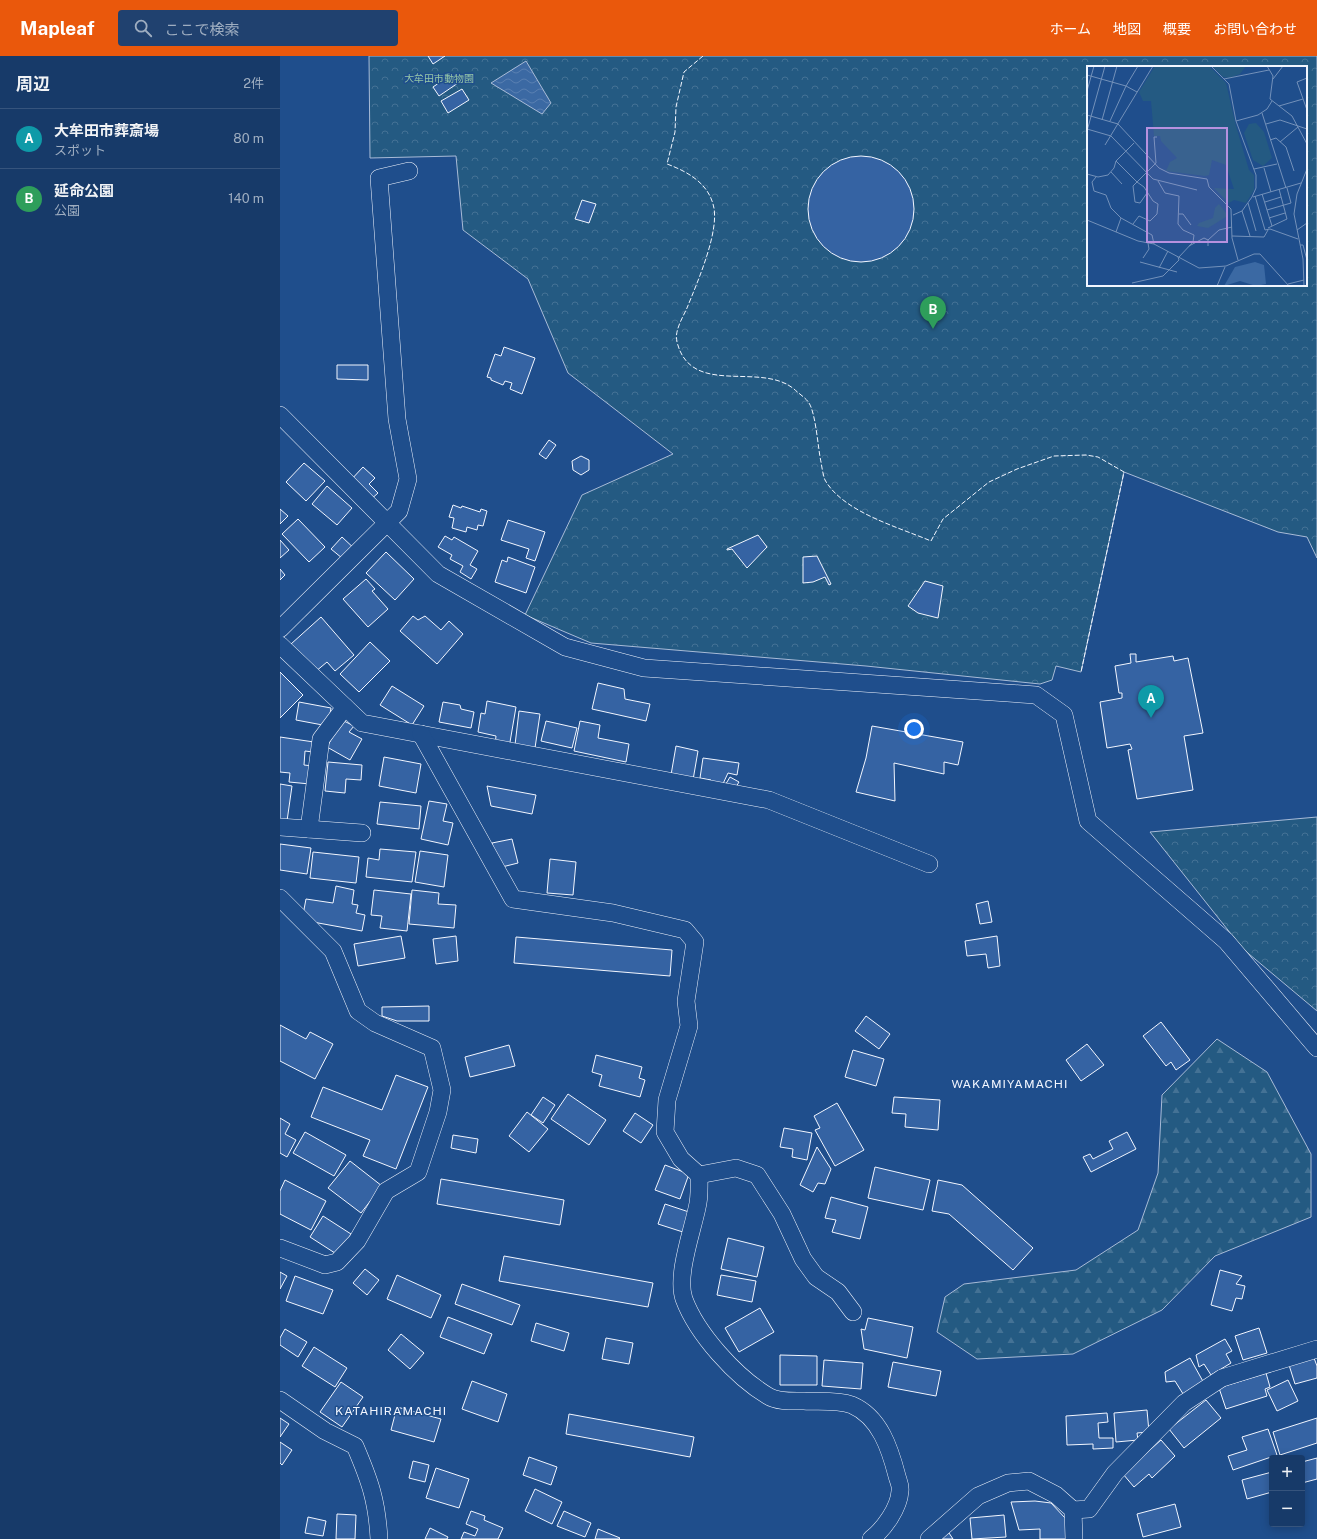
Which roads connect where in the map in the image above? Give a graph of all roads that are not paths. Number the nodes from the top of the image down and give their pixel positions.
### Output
1 (409, 171) dead end
2 (280, 415) edge
3 (386, 522) junction
4 (280, 628) edge
5 (280, 645) edge
6 (345, 707) junction
7 (421, 734) junction
8 (280, 827) edge
9 (309, 829) junction
10 (362, 833) dead end
11 (929, 864) dead end
12 (281, 902) edge
13 (1317, 1048) edge
14 (699, 1175) junction
15 (280, 1248) edge
16 (853, 1312) dead end
17 (1317, 1349) edge
18 (280, 1400) edge
19 (1073, 1510) junction
20 (379, 1539) edge
21 (871, 1539) edge
22 (929, 1539) edge
23 (1074, 1539) edge

1 - 3 street
2 - 3 street
3 - 4 street
3 - 13 street
5 - 6 street
6 - 7 street
6 - 9 street
7 - 11 street
7 - 14 street
8 - 9 street
9 - 10 street
12 - 15 street
14 - 16 street
14 - 21 street
17 - 19 street
18 - 20 street
19 - 22 street
19 - 23 street

